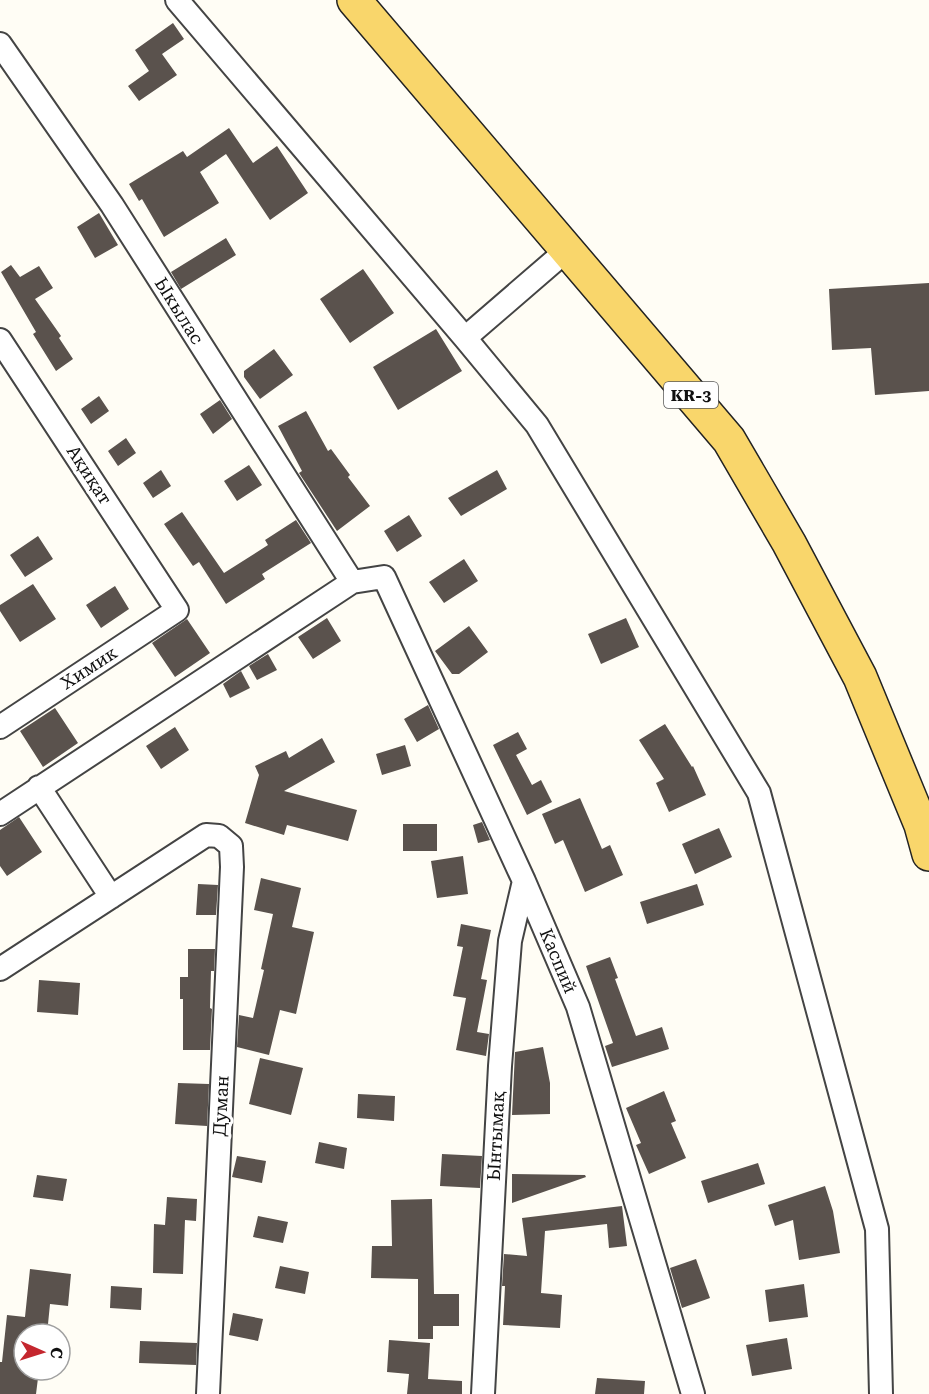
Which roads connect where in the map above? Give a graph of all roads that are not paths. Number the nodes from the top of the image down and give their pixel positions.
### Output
1 (177, 0) edge
2 (354, 0) edge
3 (0, 44) edge
4 (567, 250) junction
5 (465, 338) junction
6 (0, 340) edge
7 (352, 582) junction
8 (177, 610) joint
9 (0, 727) edge
10 (39, 787) junction
11 (0, 814) edge
12 (929, 854) edge
13 (524, 880) junction
14 (111, 897) junction
15 (0, 969) edge
16 (208, 1394) edge
17 (483, 1394) edge
18 (693, 1394) edge
19 (881, 1394) edge

1 - 5 street
2 - 4 main road, KR-3
3 - 7 street, Ыкылас
4 - 5 street
4 - 12 main road, KR-3
5 - 19 street
6 - 8 street, Ақиқат
7 - 10 street
7 - 13 street, Каспий
8 - 9 street, Химик
10 - 11 street
10 - 14 street
13 - 17 street, Ынтымақ
13 - 18 street, Каспий
14 - 15 street
14 - 16 street, Думан

